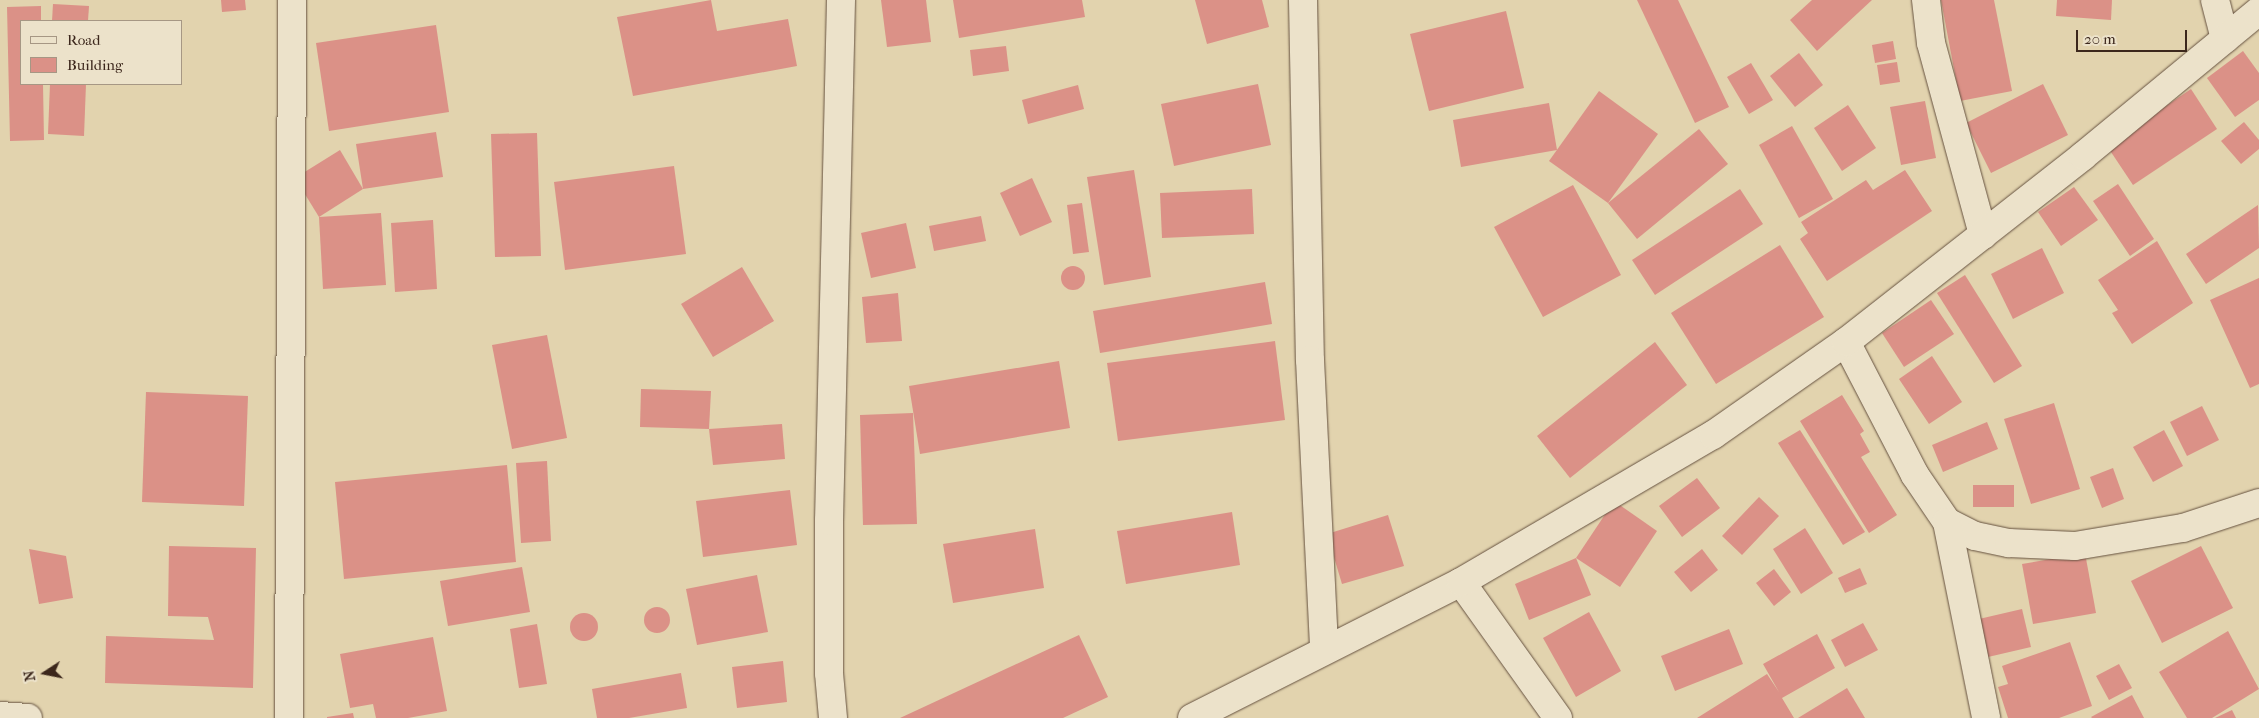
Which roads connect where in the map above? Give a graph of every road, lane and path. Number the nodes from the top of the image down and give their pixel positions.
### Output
1 (292, 0) edge
2 (842, 0) edge
3 (1303, 0) edge
4 (1926, 0) edge
5 (2215, 0) edge
6 (2259, 11) edge
7 (2225, 38) junction
8 (1982, 234) junction
9 (1846, 342) junction
10 (2259, 503) edge
11 (1947, 522) junction
12 (1461, 582) junction
13 (1324, 650) junction
14 (0, 716) edge
15 (28, 718) edge
16 (289, 718) edge
17 (833, 718) edge
18 (1192, 718) edge
19 (1558, 718) edge
20 (1986, 718) edge

1 - 16 street
2 - 17 street
3 - 13 street
4 - 8 street
5 - 7 street
6 - 7 street
7 - 8 street
8 - 9 street
9 - 11 street
9 - 12 street
10 - 11 street
11 - 20 street
12 - 13 street
12 - 19 street
13 - 18 street
14 - 15 street

